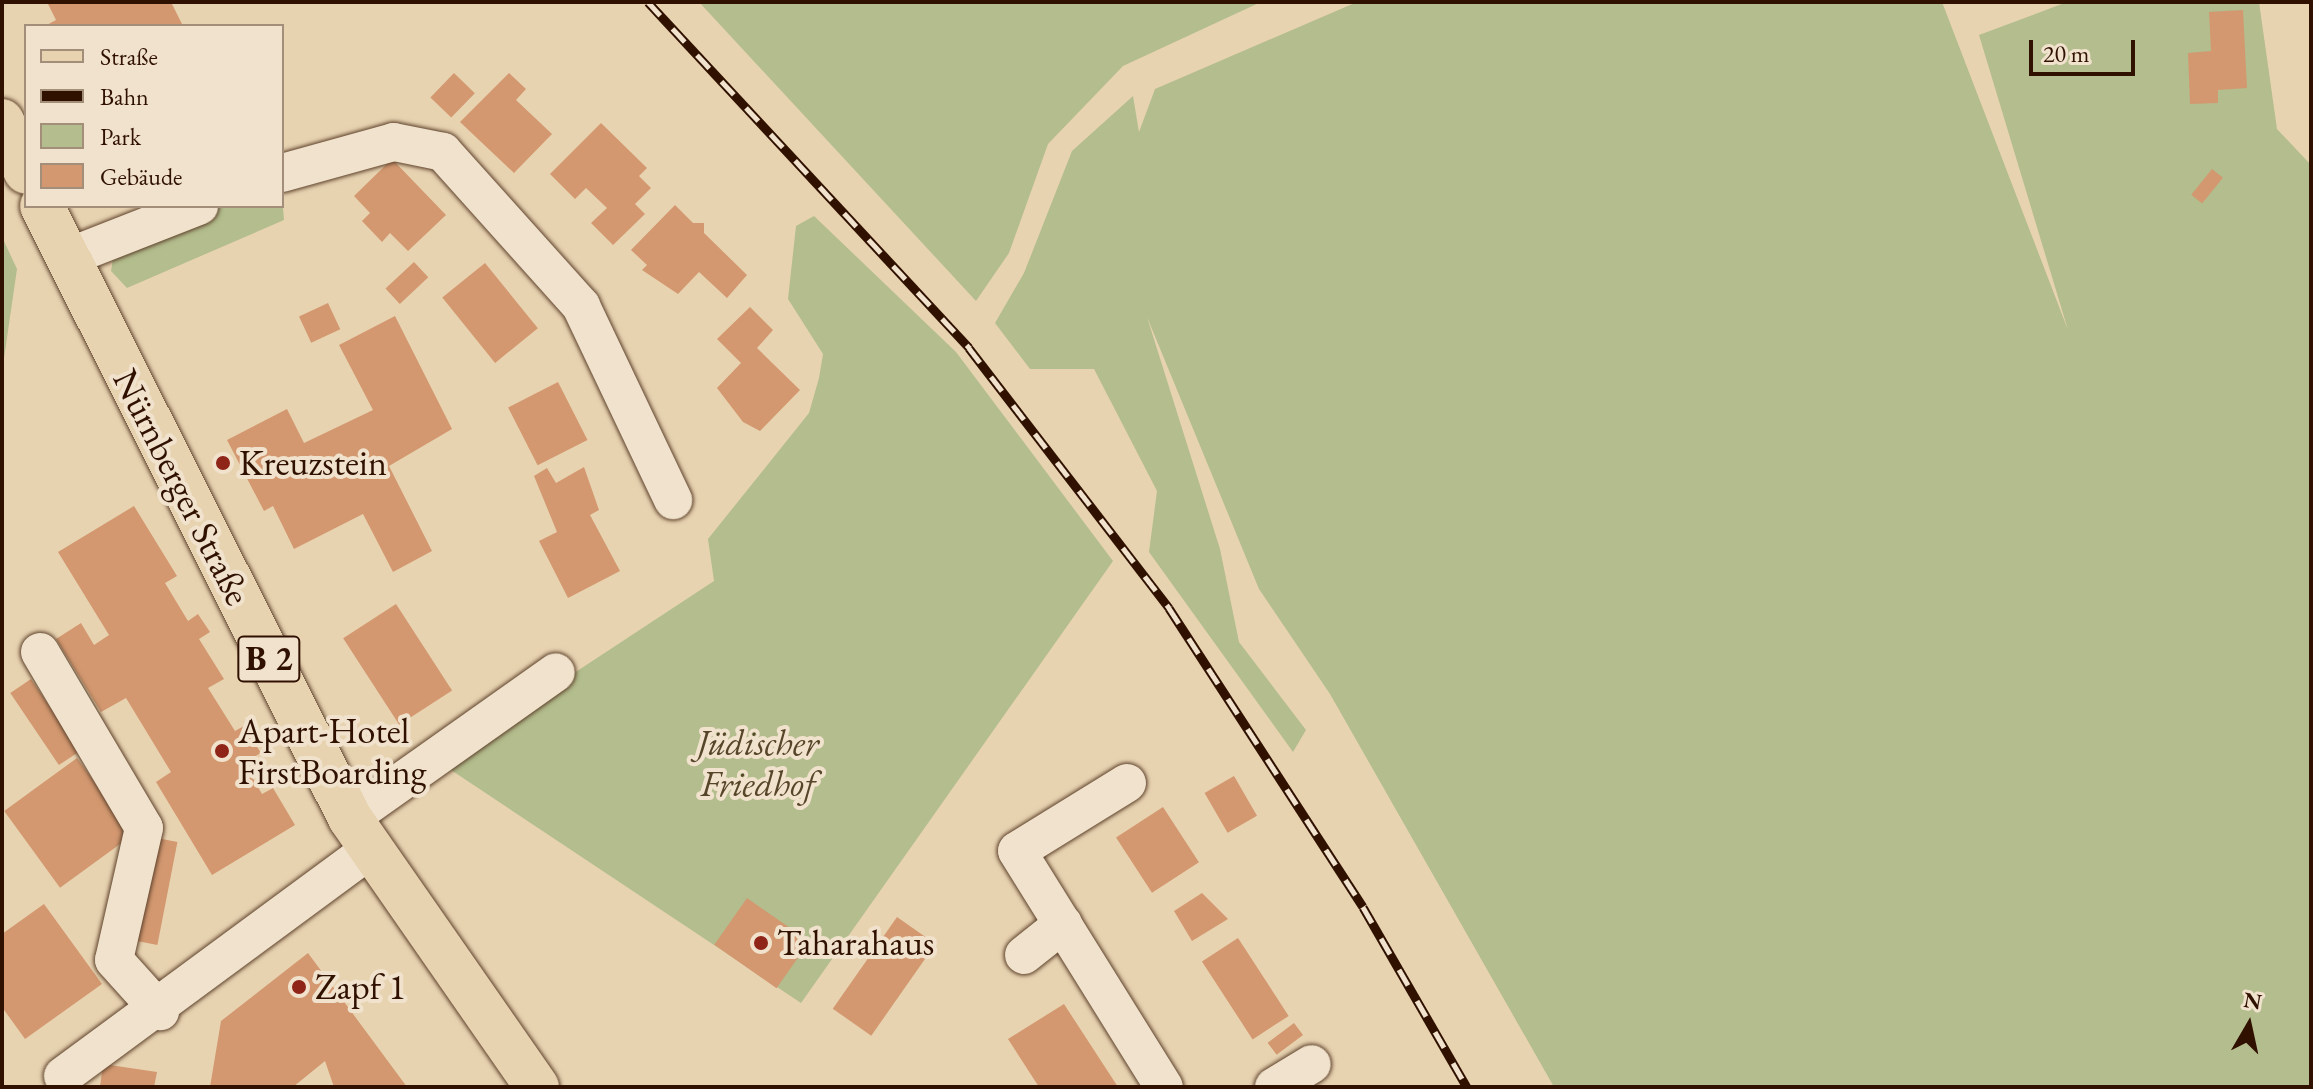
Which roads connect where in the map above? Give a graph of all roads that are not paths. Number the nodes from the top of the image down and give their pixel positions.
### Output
1 (2, 121) edge
2 (24, 168) edge
3 (284, 172) edge
4 (43, 208) edge
5 (194, 208) edge
6 (66, 258) junction
7 (673, 500) dead end
8 (40, 652) dead end
9 (556, 672) dead end
10 (1127, 783) dead end
11 (359, 834) junction
12 (1063, 924) junction
13 (1024, 955) dead end
14 (160, 1011) junction
15 (1312, 1064) dead end
16 (63, 1076) dead end
17 (537, 1087) edge
18 (1164, 1087) edge
19 (1274, 1087) edge

1 - 2 main road
3 - 7 street
4 - 6 main road, Nürnberger Straße / B 2
5 - 6 street
6 - 11 main road, Nürnberger Straße / B 2
8 - 14 street
9 - 11 street
10 - 12 street
11 - 14 street
11 - 17 main road, Nürnberger Straße / B 2
12 - 13 street
12 - 18 street
14 - 16 street
15 - 19 street

